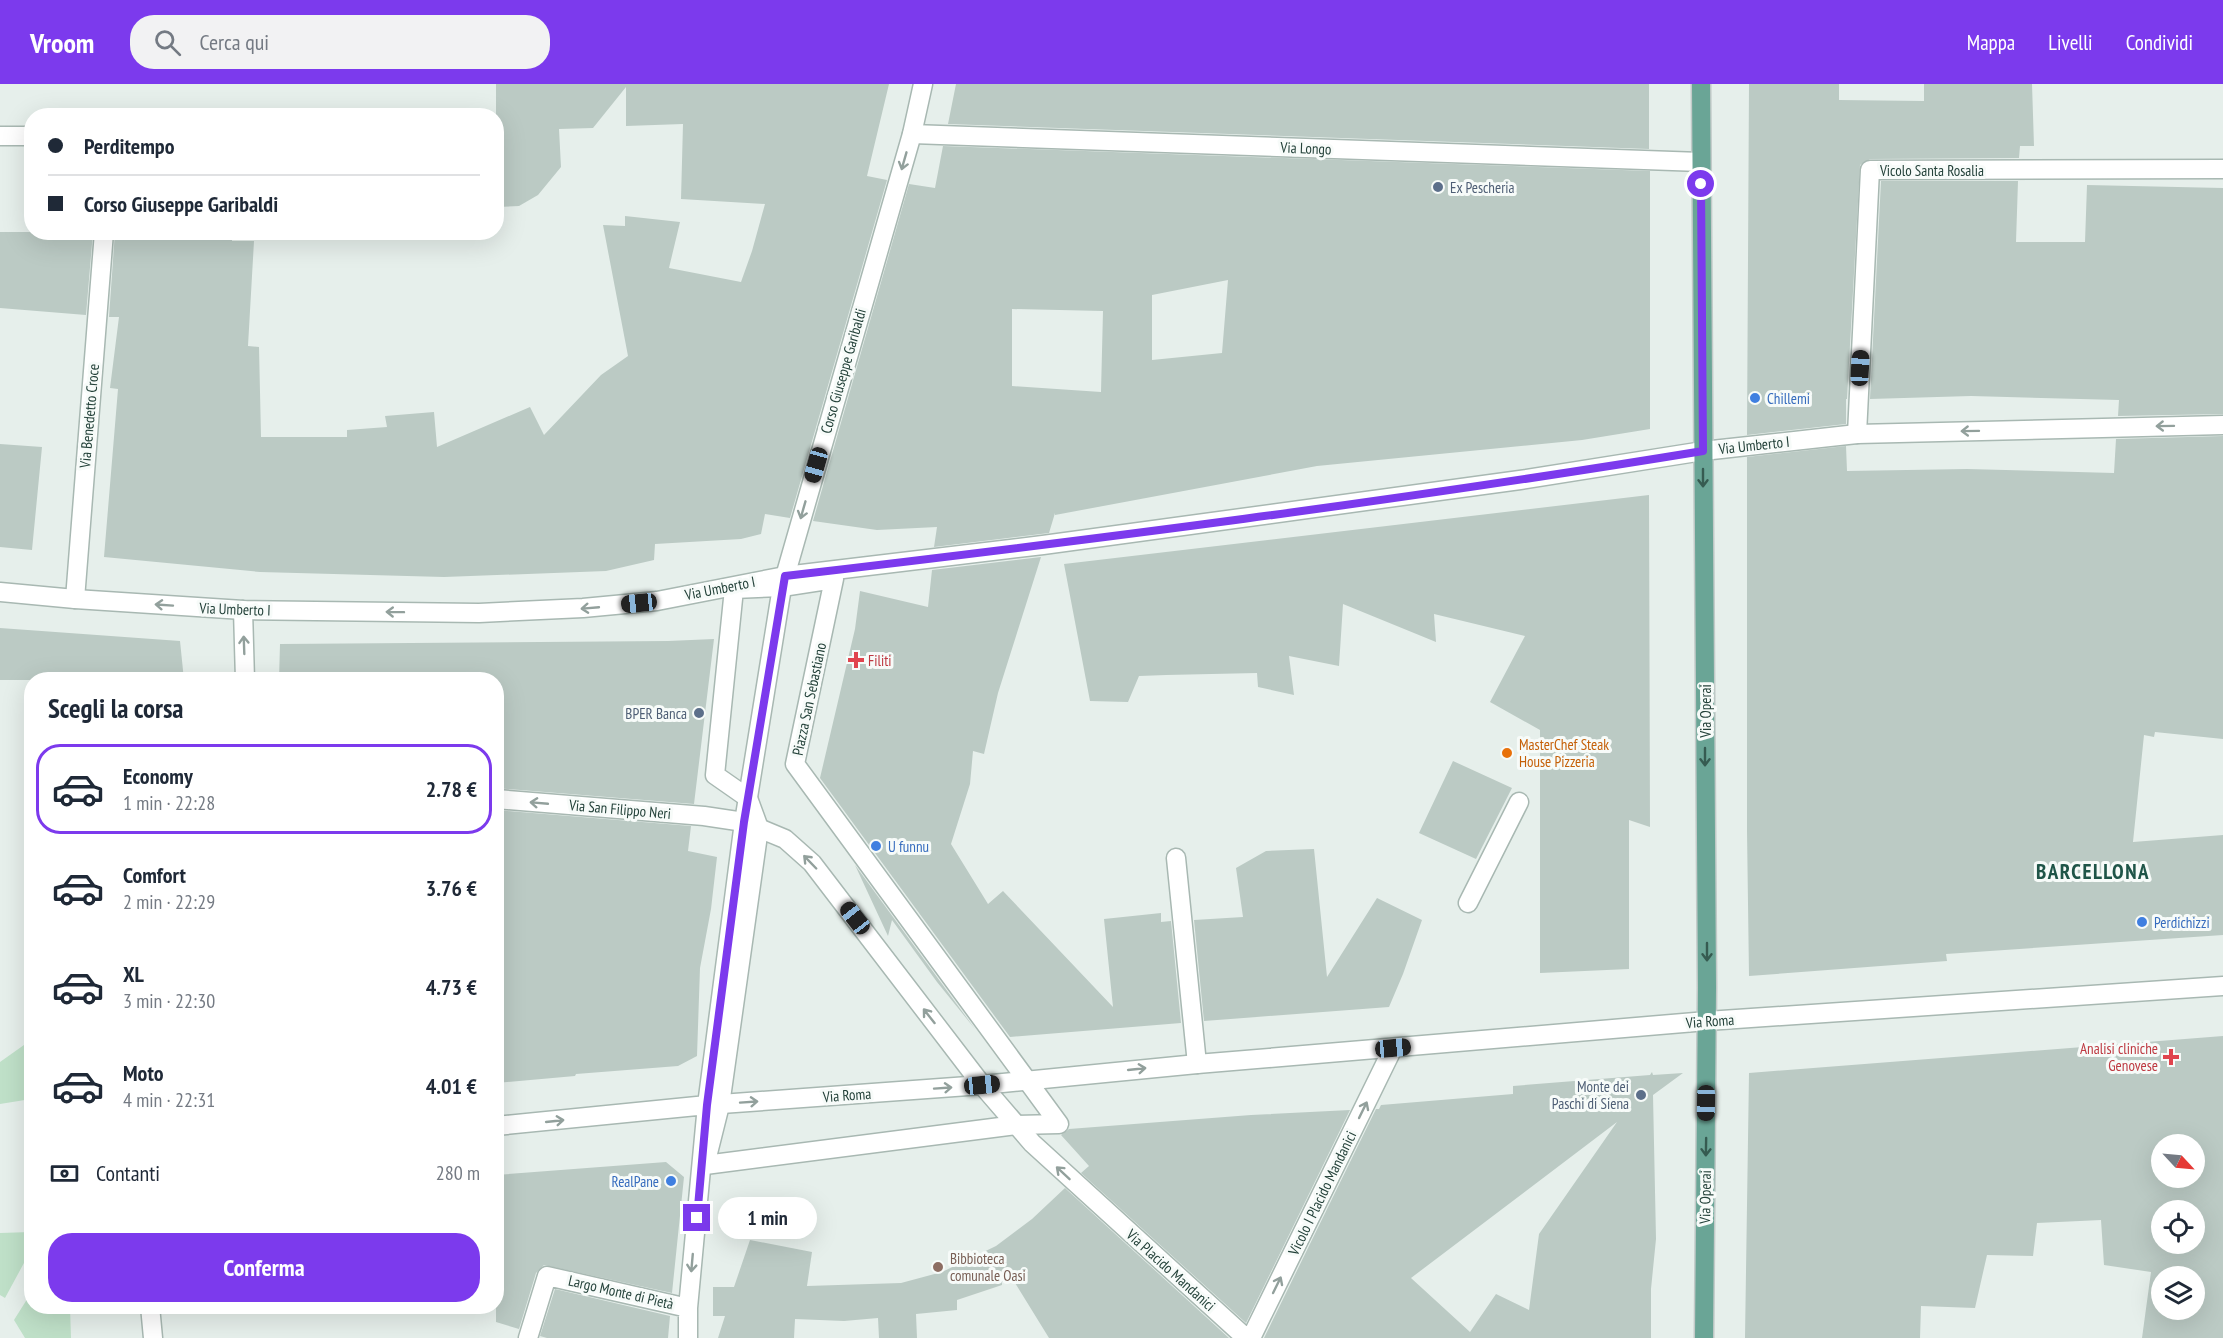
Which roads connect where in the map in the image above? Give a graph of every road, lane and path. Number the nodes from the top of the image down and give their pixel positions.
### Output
1 (923, 84) edge
2 (1701, 84) edge
3 (912, 134) junction
4 (0, 136) edge
5 (24, 136) edge
6 (1701, 162) junction
7 (2223, 169) edge
8 (103, 240) edge
9 (2223, 425) edge
10 (1857, 434) junction
11 (1703, 451) junction
12 (784, 581) junction
13 (0, 592) edge
14 (75, 599) junction
15 (243, 610) junction
16 (245, 672) edge
17 (748, 798) junction
18 (504, 800) edge
19 (1519, 802) dead end
20 (751, 825) junction
21 (1176, 858) dead end
22 (1468, 903) dead end
23 (2223, 986) edge
24 (1707, 1021) junction
25 (1393, 1048) junction
26 (1197, 1064) junction
27 (1027, 1080) junction
28 (982, 1085) junction
29 (713, 1105) junction
30 (504, 1125) edge
31 (1016, 1125) junction
32 (688, 1308) junction
33 (151, 1314) edge
34 (153, 1338) edge
35 (528, 1338) edge
36 (688, 1338) edge
37 (1246, 1338) edge
38 (1251, 1338) edge
39 (1704, 1338) edge

1 - 3 street, Corso Giuseppe Garibaldi
2 - 6 main road, Via Operai
3 - 6 street, Via Longo
3 -> 12 street, Corso Giuseppe Garibaldi
4 - 5 street
6 - 11 main road, Via Operai
7 - 10 street, Vicolo Santa Rosalia
8 - 14 street, Via Benedetto Croce
9 -> 10 street, Via Umberto I
10 - 11 street, Via Umberto I
11 - 12 street, Via Umberto I
11 -> 24 main road, Via Operai
12 -> 15 street, Via Umberto I
12 - 17 street, Corso Giuseppe Garibaldi
12 - 17 street, Piazza San Sebastiano
12 - 27 street, Piazza San Sebastiano
13 - 14 street, Via Umberto I
15 -> 14 street, Via Umberto I
16 -> 15 street
17 - 20 street, Corso Giuseppe Garibaldi
20 -> 18 street, Via San Filippo Neri
19 - 22 street
28 -> 20 street
20 - 29 street, Corso Giuseppe Garibaldi
21 - 26 street
23 - 24 street, Via Roma
24 - 25 street, Via Roma
24 -> 39 main road, Via Operai
25 - 26 street, Via Roma
38 -> 25 street, Vicolo I Placido Mandanici
27 -> 26 street, Via Roma
27 - 28 street, Via Roma
27 - 31 street, Piazza San Sebastiano
29 -> 28 street, Via Roma
28 - 31 street
30 -> 29 street, Via Roma
29 - 31 street, Piazza San Sebastiano
29 -> 32 street, Corso Giuseppe Garibaldi
37 -> 31 street, Via Placido Mandanici
32 - 35 street, Largo Monte di Pietà
32 - 36 street, Corso Giuseppe Garibaldi
33 - 34 street

